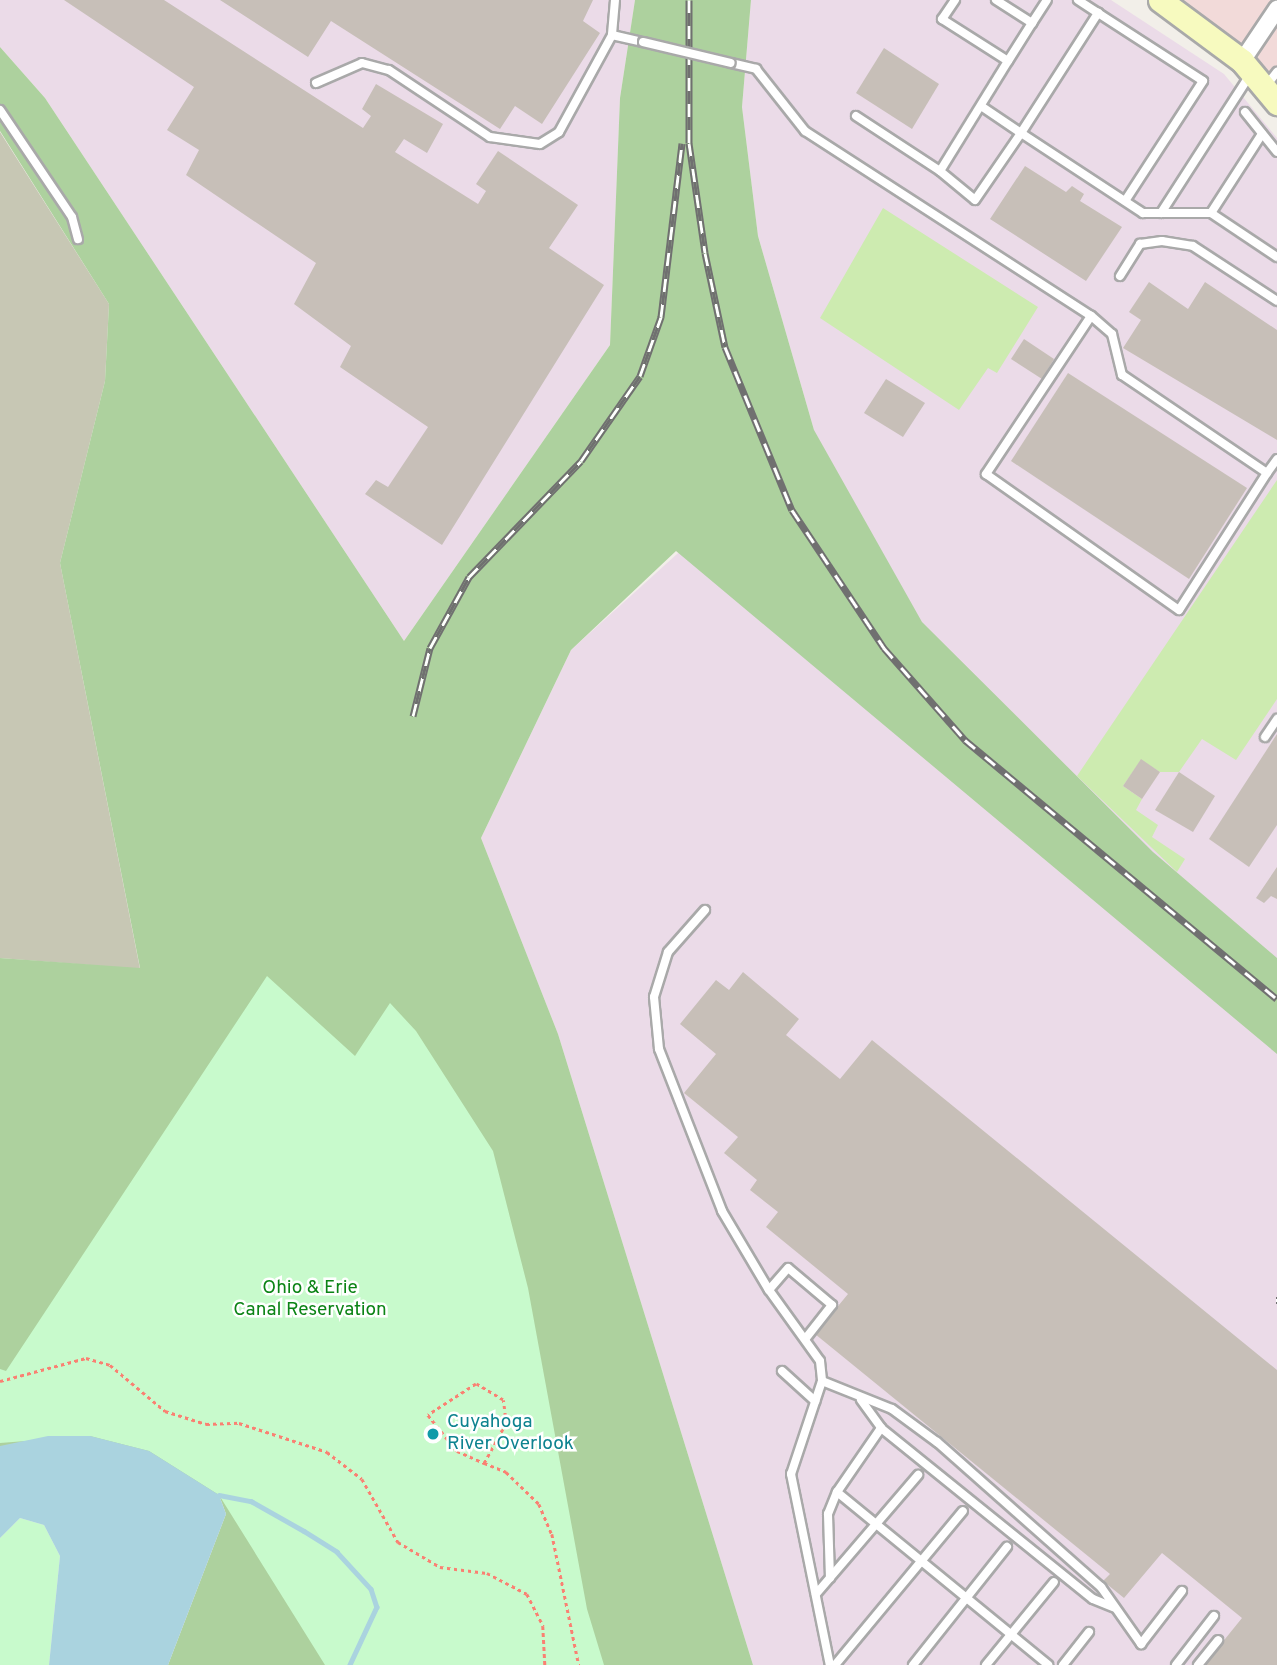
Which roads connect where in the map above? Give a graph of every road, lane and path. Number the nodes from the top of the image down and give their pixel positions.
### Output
1 (615, 0) edge
2 (955, 0) edge
3 (996, 0) edge
4 (1047, 0) edge
5 (1078, 0) edge
6 (1160, 0) edge
7 (1277, 9) edge
8 (1098, 13) junction
9 (1032, 23) junction
10 (612, 35) junction
11 (1008, 61) junction
12 (1263, 79) edge
13 (316, 83) dead end
14 (981, 106) junction
15 (0, 110) edge
16 (1245, 112) dead end
17 (856, 116) dead end
18 (1020, 133) junction
19 (1262, 134) junction
20 (1277, 152) edge
21 (940, 171) junction
22 (1125, 201) junction
23 (1161, 213) junction
24 (1211, 213) junction
25 (78, 239) dead end
26 (1277, 257) edge
27 (1120, 276) dead end
28 (1277, 301) edge
29 (1091, 316) junction
30 (1277, 459) edge
31 (1268, 473) junction
32 (1277, 719) edge
33 (1265, 737) dead end
34 (705, 910) dead end
35 (769, 1290) junction
36 (806, 1338) junction
37 (782, 1371) dead end
38 (0, 1381) edge
39 (822, 1381) junction
40 (861, 1400) junction
41 (815, 1401) junction
42 (881, 1428) junction
43 (484, 1463) junction
44 (918, 1475) dead end
45 (837, 1492) junction
46 (963, 1511) dead end
47 (875, 1526) junction
48 (1007, 1547) dead end
49 (921, 1563) junction
50 (830, 1578) junction
51 (1054, 1582) dead end
52 (1182, 1591) dead end
53 (816, 1594) junction
54 (966, 1600) junction
55 (1113, 1607) junction
56 (1214, 1616) dead end
57 (1089, 1632) dead end
58 (1010, 1635) junction
59 (1218, 1640) dead end
60 (545, 1665) edge
61 (579, 1665) edge
62 (833, 1665) edge
63 (913, 1665) edge
64 (986, 1665) edge
65 (1048, 1665) edge
66 (1063, 1665) edge
67 (1176, 1665) edge
68 (1198, 1665) edge

1 - 10 lane
2 - 11 lane
3 - 9 lane
4 - 9 lane
5 - 8 lane
6 - 12 main road
7 - 12 street
8 - 18 lane
8 - 22 lane
9 - 11 lane
10 - 13 lane
10 - 29 lane, bridge
11 - 14 lane
12 - 23 lane
14 - 18 lane
14 - 21 lane
15 - 25 lane
16 - 19 lane
17 - 21 lane
18 - 21 lane
18 - 22 lane
19 - 20 lane
19 - 24 lane
22 - 23 lane
23 - 24 lane
24 - 26 lane
27 - 28 lane
29 - 31 lane
29 - 31 lane
30 - 31 lane
32 - 33 lane
34 - 35 lane
35 - 36 lane
35 - 36 lane
36 - 39 lane
37 - 41 lane
38 - 60 path
39 - 40 lane
39 - 41 lane
40 - 42 lane
40 - 55 lane
41 - 53 lane
42 - 45 lane
42 - 55 lane
43 - 43 path
43 - 61 path
44 - 47 lane
45 - 47 lane
45 - 50 lane
46 - 49 lane
47 - 49 lane
47 - 50 lane
48 - 54 lane
49 - 54 lane
49 - 62 lane
50 - 53 lane
51 - 58 lane
52 - 55 lane
53 - 62 lane
54 - 58 lane
54 - 63 lane
56 - 67 lane
57 - 66 lane
58 - 64 lane
58 - 65 lane
59 - 68 lane

